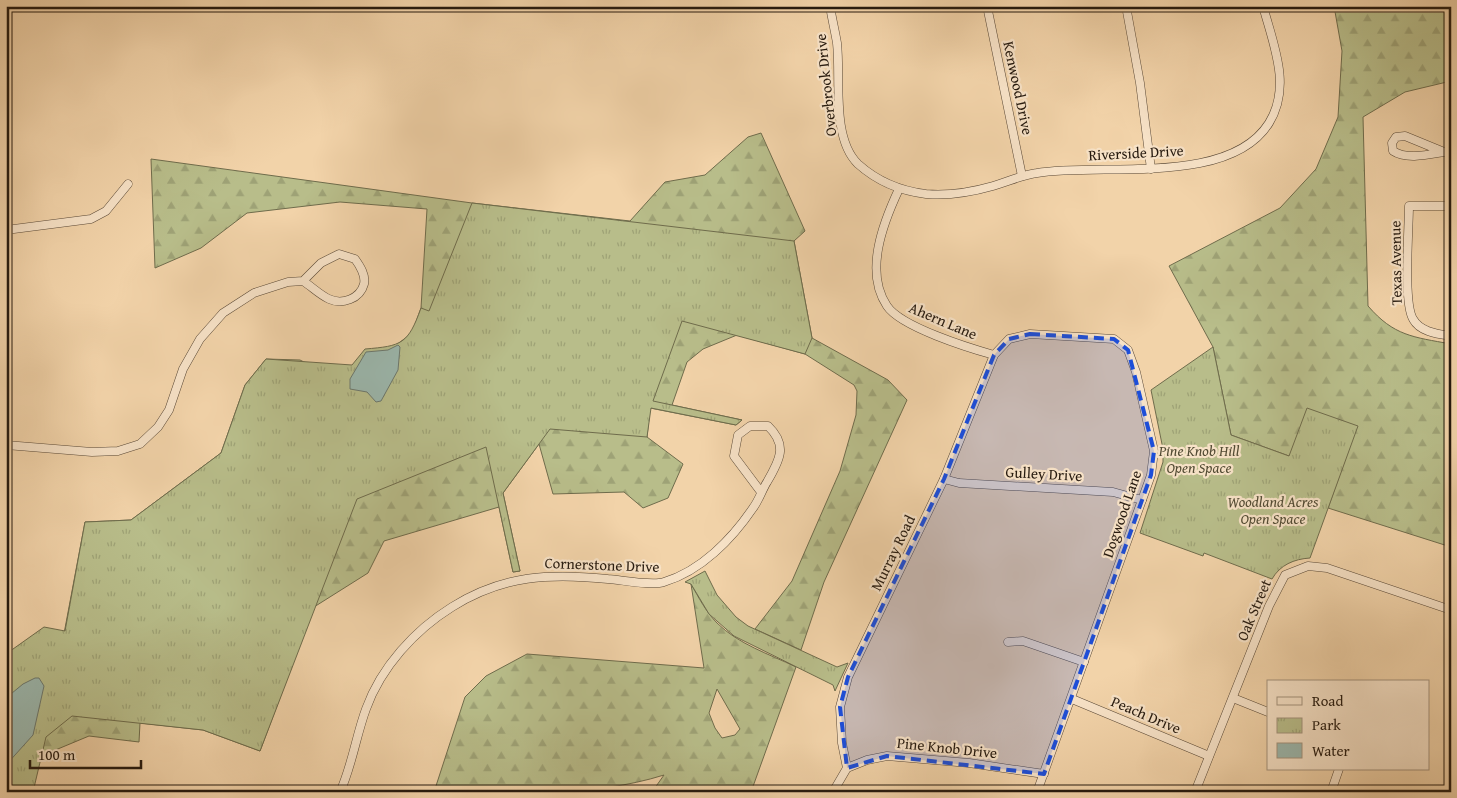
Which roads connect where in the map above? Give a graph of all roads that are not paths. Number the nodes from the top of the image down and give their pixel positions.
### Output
1 (830, 6) edge
2 (987, 6) edge
3 (1126, 6) edge
4 (1263, 6) edge
5 (1447, 152) edge
6 (1151, 168) junction
7 (1022, 176) junction
8 (128, 184) dead end
9 (899, 189) junction
10 (1451, 206) edge
11 (6, 230) edge
12 (303, 281) junction
13 (1451, 336) edge
14 (994, 355) junction
15 (6, 444) edge
16 (944, 479) junction
17 (761, 492) junction
18 (1142, 500) junction
19 (1451, 610) edge
20 (1008, 642) dead end
21 (1084, 662) junction
22 (1233, 698) junction
23 (1072, 699) junction
24 (1267, 712) edge
25 (1210, 756) junction
26 (847, 768) junction
27 (1339, 770) edge
28 (1044, 774) junction
29 (340, 792) edge
30 (833, 792) edge
31 (1037, 792) edge
32 (1195, 792) edge
33 (1331, 792) edge

1 - 9 street, Overbrook Drive
2 - 7 street, Kenwood Drive
3 - 6 street
4 - 6 street, Riverside Drive
5 - 5 street
6 - 7 street, Riverside Drive
7 - 9 street, Overbrook Drive
8 - 11 street
9 - 14 street, Ahern Lane
10 - 13 street, Texas Avenue
12 - 12 street
12 - 15 street
14 - 16 street, Murray Road
14 - 18 street, Dogwood Lane
16 - 18 street, Gulley Drive
16 - 26 street, Murray Road
17 - 17 street, Cornerstone Drive
17 - 29 street, Cornerstone Drive
18 - 21 street, Dogwood Lane
19 - 22 street, Oak Street
20 - 21 street
21 - 23 street, Dogwood Lane
22 - 24 street
22 - 25 street, Oak Street
23 - 25 street, Peach Drive
23 - 28 street, Dogwood Lane
25 - 32 street, Oak Street
26 - 28 street, Pine Knob Drive
26 - 30 street
27 - 33 street
28 - 31 street, Dogwood Lane

